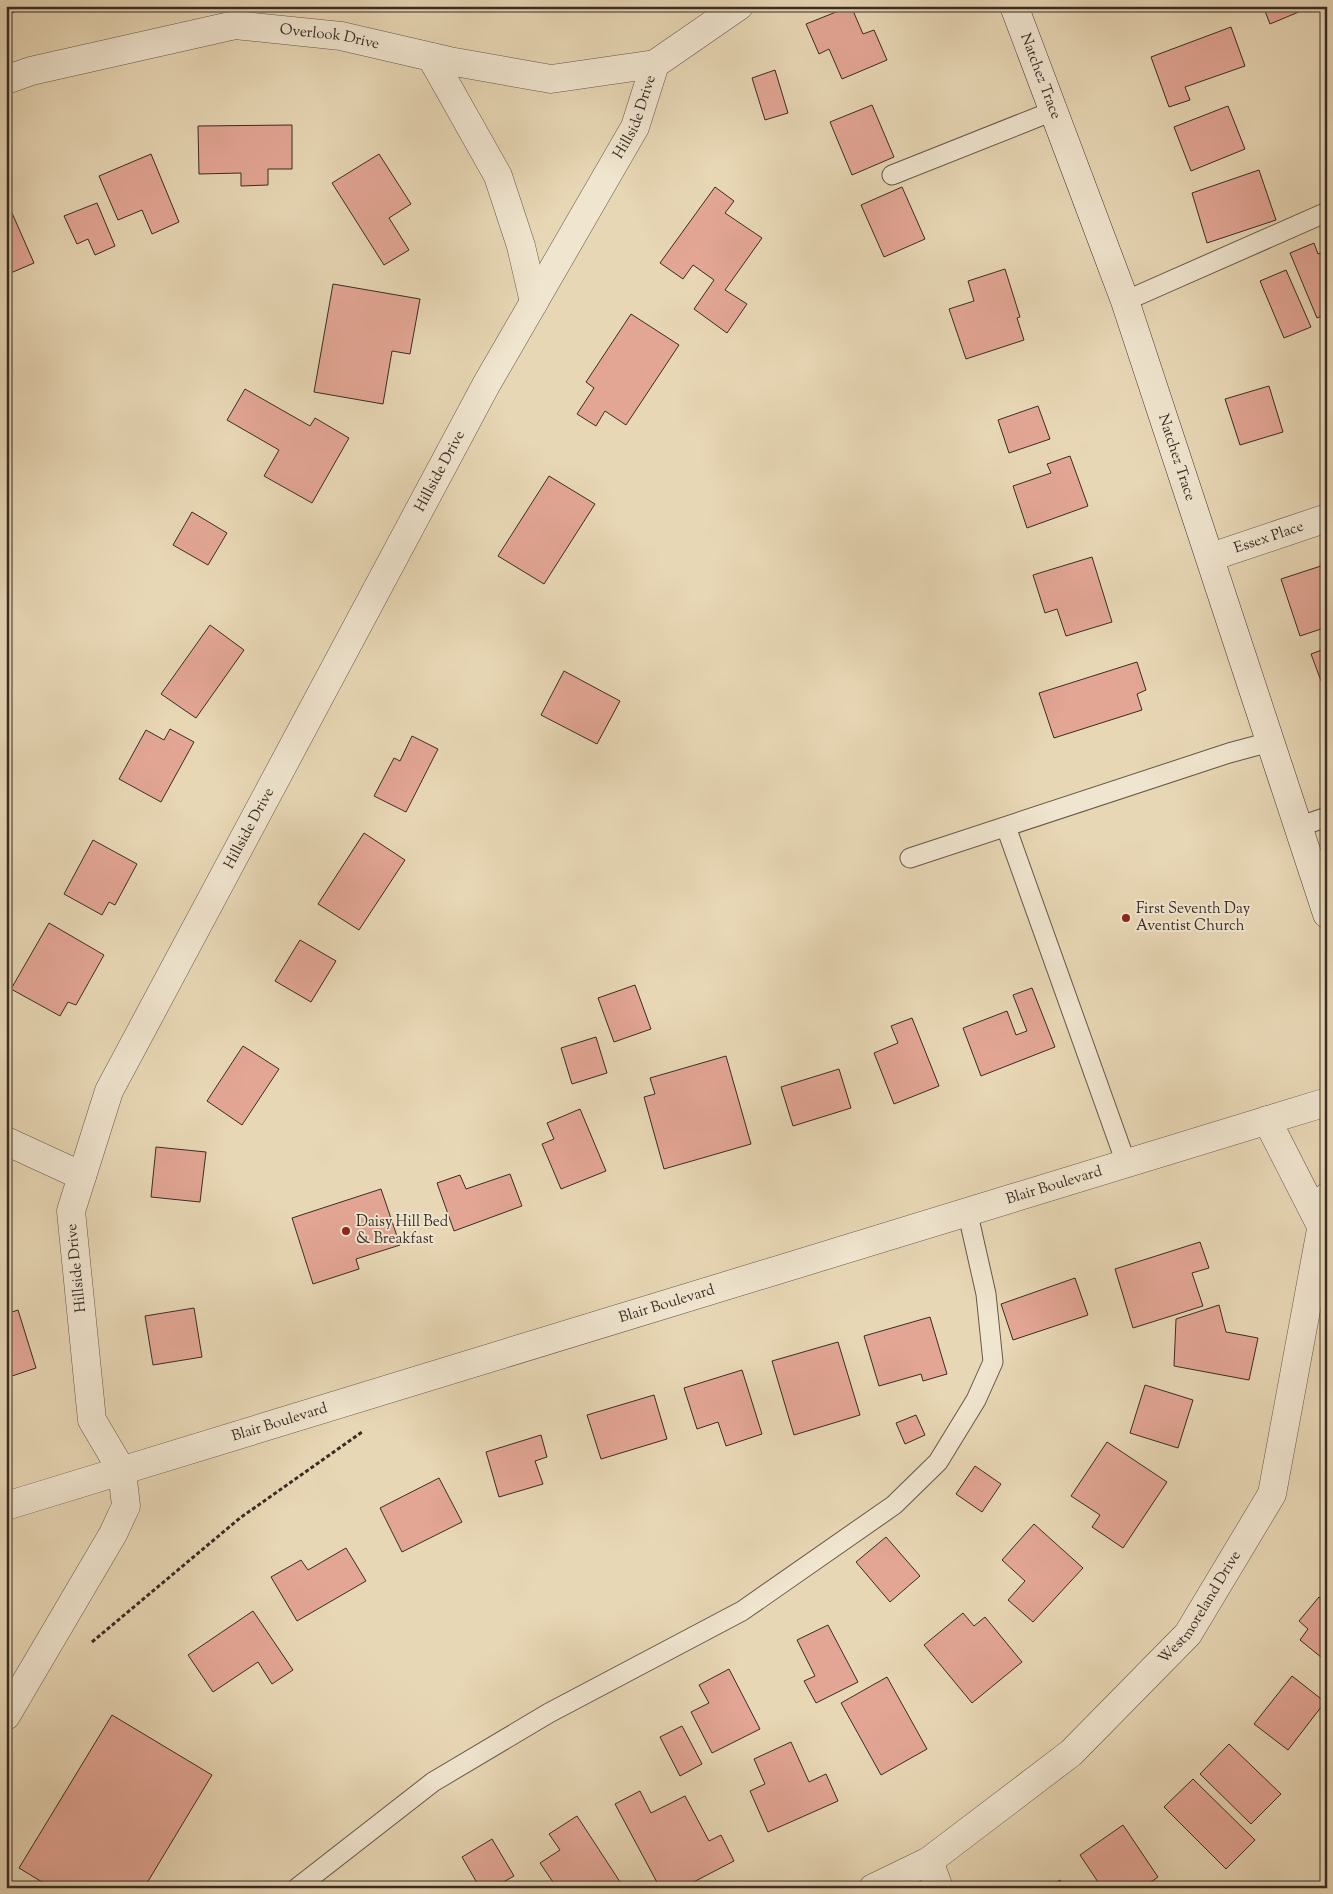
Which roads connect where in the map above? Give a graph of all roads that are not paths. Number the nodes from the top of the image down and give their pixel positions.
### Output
1 (739, 6) edge
2 (1014, 6) edge
3 (431, 57) junction
4 (655, 64) junction
5 (6, 80) edge
6 (1053, 111) junction
7 (892, 175) dead end
8 (1327, 212) edge
9 (1125, 301) junction
10 (534, 302) junction
11 (1327, 518) edge
12 (1211, 557) junction
13 (1270, 742) junction
14 (1327, 818) edge
15 (1006, 826) junction
16 (1298, 827) junction
17 (910, 858) dead end
18 (1327, 914) edge
19 (1327, 1102) edge
20 (1266, 1120) junction
21 (6, 1141) edge
22 (1126, 1163) junction
23 (82, 1176) junction
24 (1327, 1197) edge
25 (967, 1210) junction
26 (1321, 1226) junction
27 (1327, 1260) edge
28 (1309, 1286) junction
29 (122, 1472) junction
30 (6, 1506) edge
31 (6, 1716) edge
32 (928, 1861) junction
33 (297, 1888) edge
34 (874, 1888) edge
35 (939, 1888) edge

1 - 4 street, Hillside Drive
2 - 6 street, Natchez Trace
3 - 4 street, Overlook Drive
3 - 5 street, Overlook Drive
3 - 10 street
4 - 10 street, Hillside Drive
6 - 7 lane
6 - 9 street, Natchez Trace
8 - 9 lane
9 - 12 street, Natchez Trace
10 - 23 street, Hillside Drive
11 - 12 street, Essex Place
12 - 13 street, Natchez Trace
13 - 15 lane
13 - 16 street, Natchez Trace
14 - 16 lane
15 - 17 lane
15 - 22 lane
16 - 18 street, Natchez Trace
19 - 20 street, Blair Boulevard
20 - 22 street, Blair Boulevard
20 - 26 street
21 - 23 street
22 - 25 street, Blair Boulevard
23 - 29 street, Hillside Drive
24 - 26 street, Westmoreland Drive
25 - 29 street, Blair Boulevard
25 - 33 lane
26 - 28 street, Westmoreland Drive
27 - 28 street
28 - 32 street, Westmoreland Drive
29 - 30 street, Blair Boulevard
29 - 31 street, Hillside Drive
32 - 34 street, Westmoreland Drive
32 - 35 street

